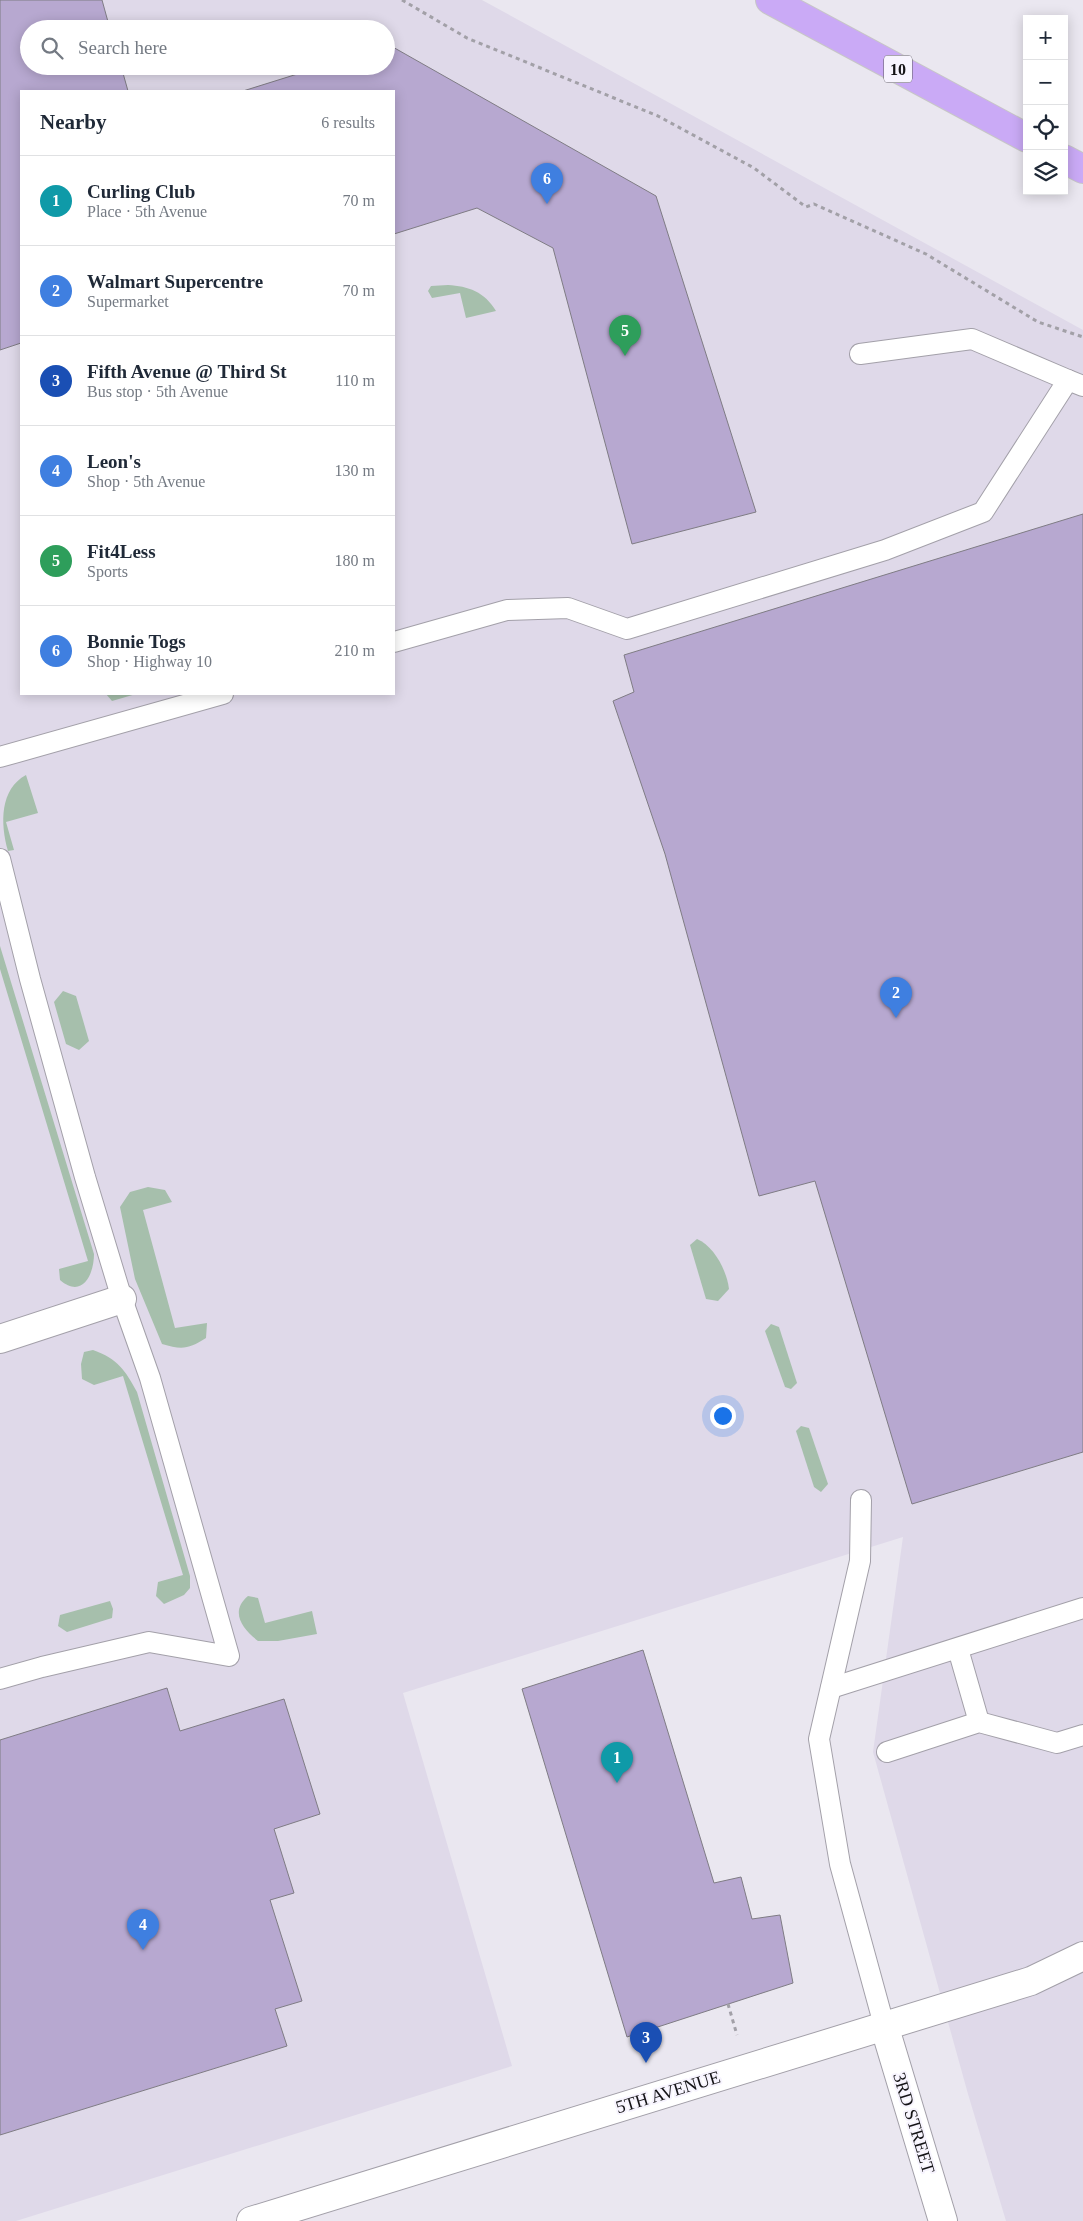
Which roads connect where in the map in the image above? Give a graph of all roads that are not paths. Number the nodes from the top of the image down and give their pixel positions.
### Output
1 (770, 0) edge
2 (1023, 136) edge
3 (1068, 160) edge
4 (1083, 169) edge
5 (860, 354) dead end
6 (1076, 383) edge
7 (395, 642) edge
8 (219, 695) edge
9 (0, 757) edge
10 (0, 859) edge
11 (122, 1299) junction
12 (0, 1339) edge
13 (861, 1500) dead end
14 (1083, 1608) edge
15 (958, 1649) junction
16 (0, 1679) edge
17 (831, 1688) junction
18 (979, 1722) junction
19 (1083, 1735) edge
20 (887, 1752) dead end
21 (1083, 1956) edge
22 (884, 2026) junction
23 (251, 2221) edge
24 (943, 2221) edge

1 - 2 highway, 10
3 - 4 highway
5 - 6 lane
6 - 7 lane
8 - 9 lane
10 - 11 lane
11 - 12 street
11 - 16 lane
13 - 17 lane
14 - 15 lane
15 - 17 lane
15 - 18 lane
17 - 22 lane
18 - 19 lane
18 - 20 lane
21 - 22 street, 5TH AVENUE
22 - 23 street, 5TH AVENUE
22 - 24 street, 3RD STREET

